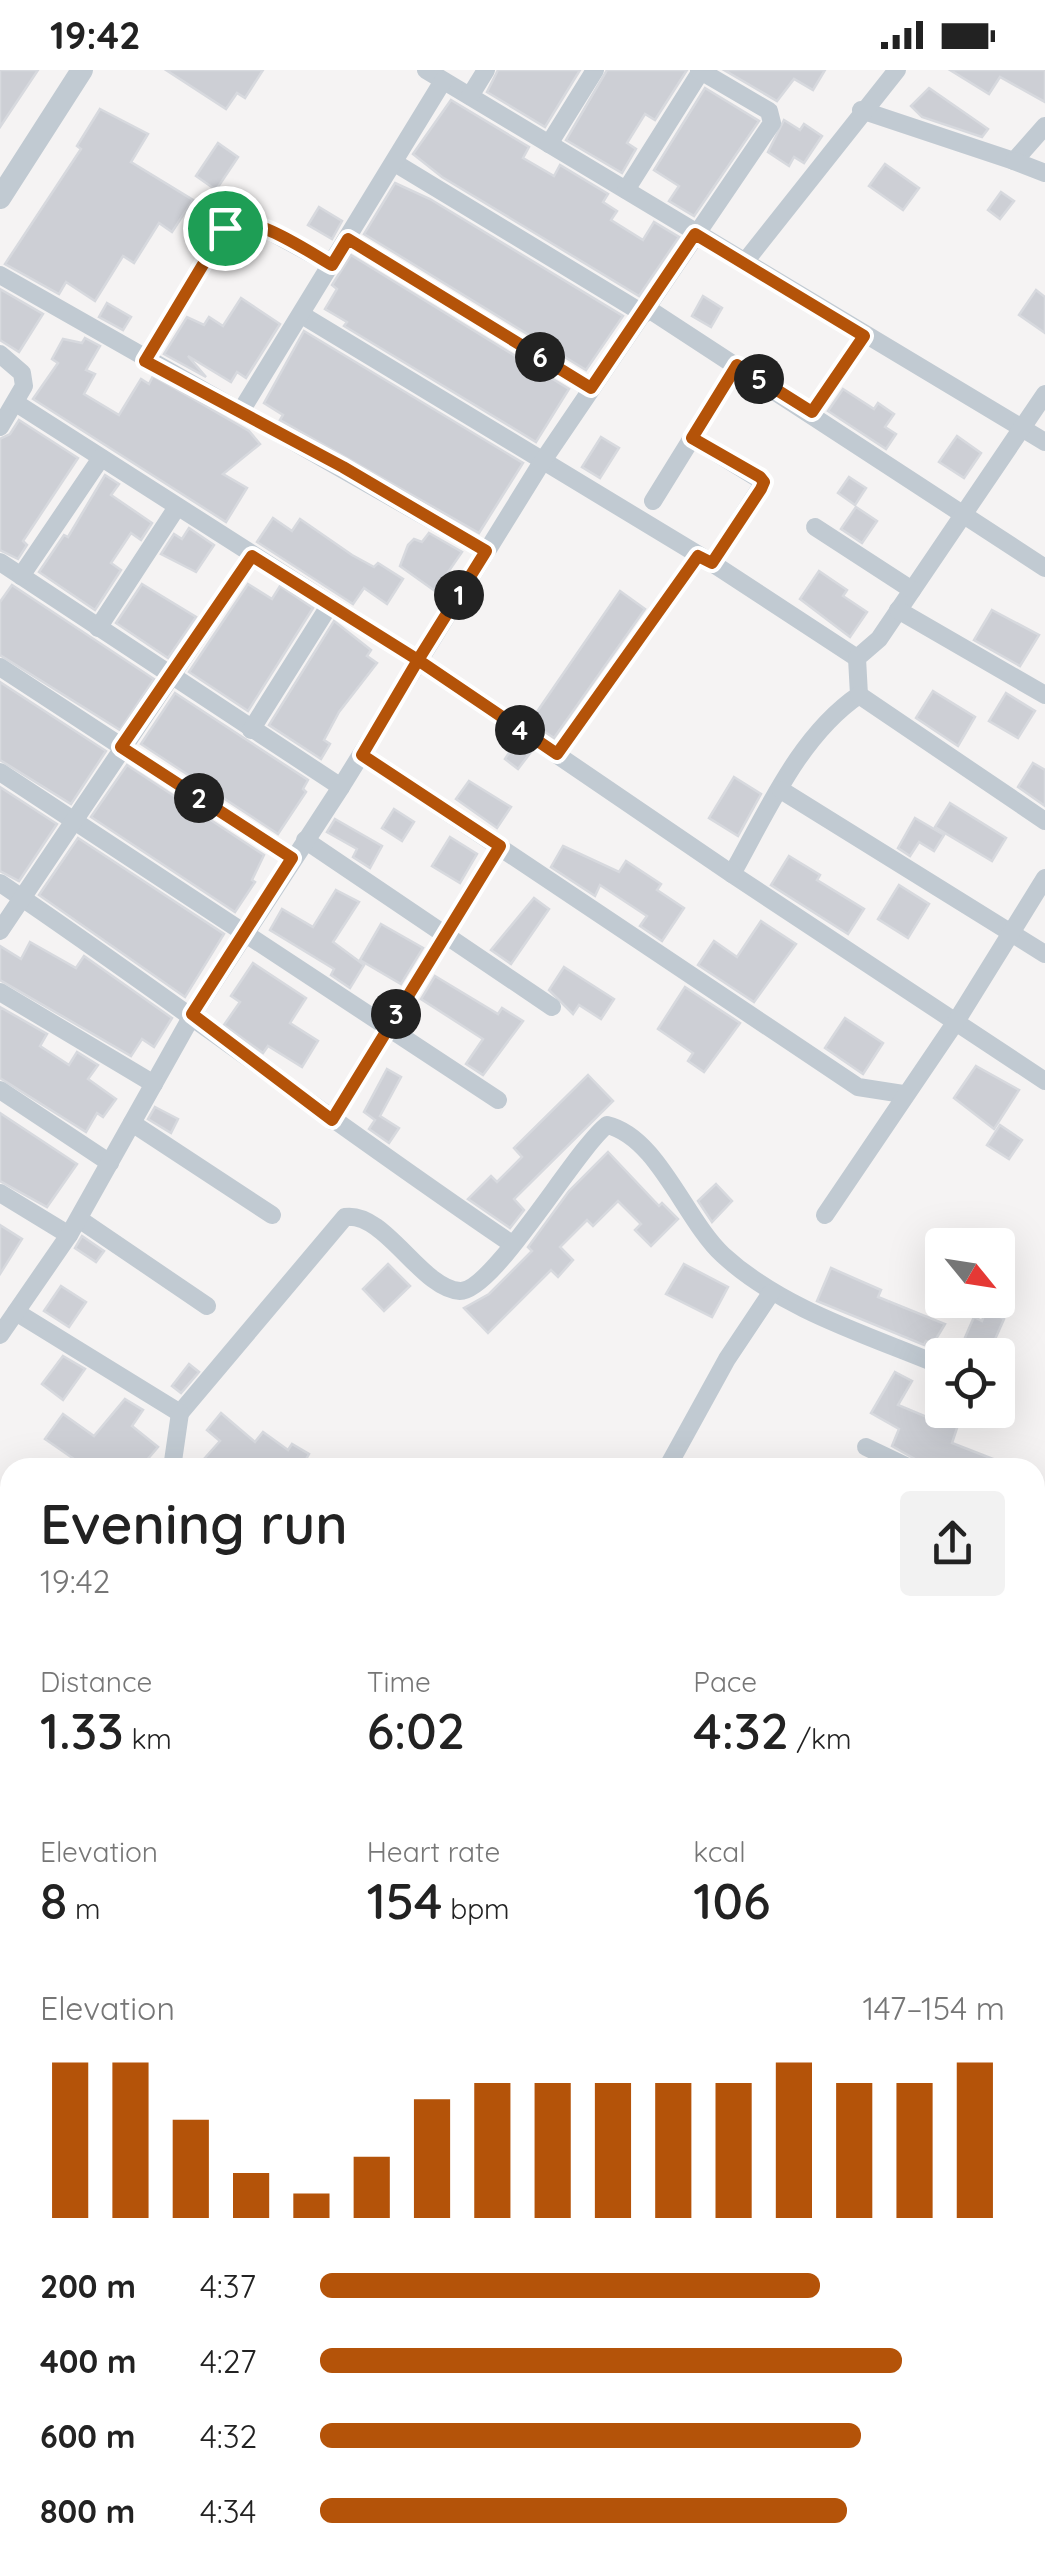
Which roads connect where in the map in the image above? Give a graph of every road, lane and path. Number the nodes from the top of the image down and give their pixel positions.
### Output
1 (82, 70) edge
2 (426, 70) edge
3 (486, 70) edge
4 (595, 70) edge
5 (897, 70) edge
6 (700, 71) edge
7 (443, 80) junction
8 (470, 96) junction
9 (861, 110) junction
10 (1045, 126) edge
11 (549, 144) junction
12 (1014, 161) junction
13 (395, 163) junction
14 (1045, 173) edge
15 (626, 190) junction
16 (0, 198) edge
17 (695, 234) junction
18 (348, 239) junction
19 (744, 263) junction
20 (332, 265) junction
21 (0, 275) edge
22 (646, 311) junction
23 (302, 315) junction
24 (864, 336) junction
25 (0, 354) edge
26 (145, 361) junction
27 (737, 365) junction
28 (591, 388) junction
29 (1045, 394) edge
30 (16, 403) junction
31 (241, 411) junction
32 (812, 412) junction
33 (1020, 427) junction
34 (0, 428) edge
35 (692, 438) junction
36 (1045, 442) edge
37 (100, 458) junction
38 (542, 462) junction
39 (653, 500) dead end
40 (176, 508) junction
41 (963, 514) junction
42 (815, 527) dead end
43 (486, 551) junction
44 (252, 556) junction
45 (705, 559) junction
46 (1045, 568) edge
47 (8, 573) edge
48 (912, 590) junction
49 (329, 606) junction
50 (898, 610) junction
51 (98, 628) junction
52 (856, 658) junction
53 (418, 660) junction
54 (0, 667) edge
55 (170, 677) junction
56 (859, 694) junction
57 (1045, 695) edge
58 (251, 730) junction
59 (121, 747) junction
60 (557, 754) junction
61 (362, 755) junction
62 (0, 772) edge
63 (342, 788) junction
64 (781, 790) junction
65 (73, 819) junction
66 (1045, 821) edge
67 (305, 840) junction
68 (500, 846) junction
69 (292, 858) junction
70 (732, 874) junction
71 (1045, 878) edge
72 (0, 883) edge
73 (21, 898) junction
74 (0, 931) edge
75 (244, 932) junction
76 (1010, 932) junction
77 (445, 935) junction
78 (1045, 954) edge
79 (0, 992) edge
80 (552, 1007) dead end
81 (192, 1014) junction
82 (957, 1020) junction
83 (388, 1028) junction
84 (1045, 1080) edge
85 (154, 1084) junction
86 (0, 1090) edge
87 (903, 1094) junction
88 (498, 1100) dead end
89 (332, 1120) junction
90 (132, 1124) junction
91 (110, 1163) junction
92 (0, 1193) edge
93 (272, 1215) dead end
94 (825, 1215) dead end
95 (74, 1227) junction
96 (512, 1244) junction
97 (771, 1293) junction
98 (207, 1306) dead end
99 (16, 1312) junction
100 (0, 1335) edge
101 (925, 1359) edge
102 (180, 1413) junction
103 (866, 1447) dead end
104 (173, 1458) edge
105 (673, 1458) edge
106 (889, 1458) edge

1 - 16 street
2 - 7 street
3 - 8 street
4 - 11 street
5 - 9 street
6 - 15 street
6 - 17 street
7 - 8 street
7 - 13 street
8 - 11 street
9 - 12 street
9 - 19 street
10 - 12 street
11 - 15 street
12 - 14 street
13 - 18 street
13 - 22 street
15 - 17 street
17 - 19 street
17 - 22 street
18 - 20 street
18 - 28 street
19 - 24 street
20 - 23 street
20 - 26 street
21 - 26 street
22 - 27 street
22 - 28 street
23 - 31 street
23 - 38 street
24 - 32 street
24 - 33 street
25 - 30 street
26 - 31 street
27 - 32 street
27 - 35 street
28 - 38 street
29 - 33 street
30 - 34 street
30 - 37 street
31 - 43 street
32 - 41 street
33 - 36 street
33 - 41 street
35 - 39 street
35 - 45 street
37 - 40 street
37 - 47 street
38 - 43 street
38 - 45 street
40 - 44 street
40 - 51 street
41 - 46 street
41 - 48 street
42 - 48 street
43 - 53 street
44 - 49 street
44 - 55 street
45 - 52 street
45 - 60 street
47 - 51 street
48 - 50 street
49 - 53 street
49 - 58 street
50 - 52 street
50 - 57 street
51 - 55 street
52 - 56 street
53 - 60 street
53 - 61 street
54 - 59 street
55 - 58 street
55 - 59 street
56 - 64 street
56 - 66 street
58 - 63 street
59 - 65 street
59 - 69 street
60 - 70 street
61 - 63 street
61 - 68 street
62 - 65 street
63 - 67 street
64 - 70 street
64 - 76 street
65 - 73 street
65 - 75 street
67 - 69 street
67 - 77 street
68 - 77 street
68 - 87 street
69 - 75 street
70 - 82 street
71 - 76 street
72 - 73 street
73 - 74 street
73 - 81 street
75 - 81 street
75 - 83 street
76 - 78 street
76 - 82 street
77 - 80 street
77 - 83 street
79 - 85 street
81 - 85 street
81 - 89 street
82 - 84 street
82 - 87 street
83 - 88 street
83 - 89 street
85 - 90 street
86 - 91 street
87 - 94 street
89 - 96 street
90 - 91 street
90 - 93 street
91 - 95 street
92 - 95 street
95 - 98 street
95 - 99 street
96 - 97 street
96 - 102 street
97 - 101 street
97 - 105 street
99 - 100 street
99 - 102 street
102 - 104 street
103 - 106 street

